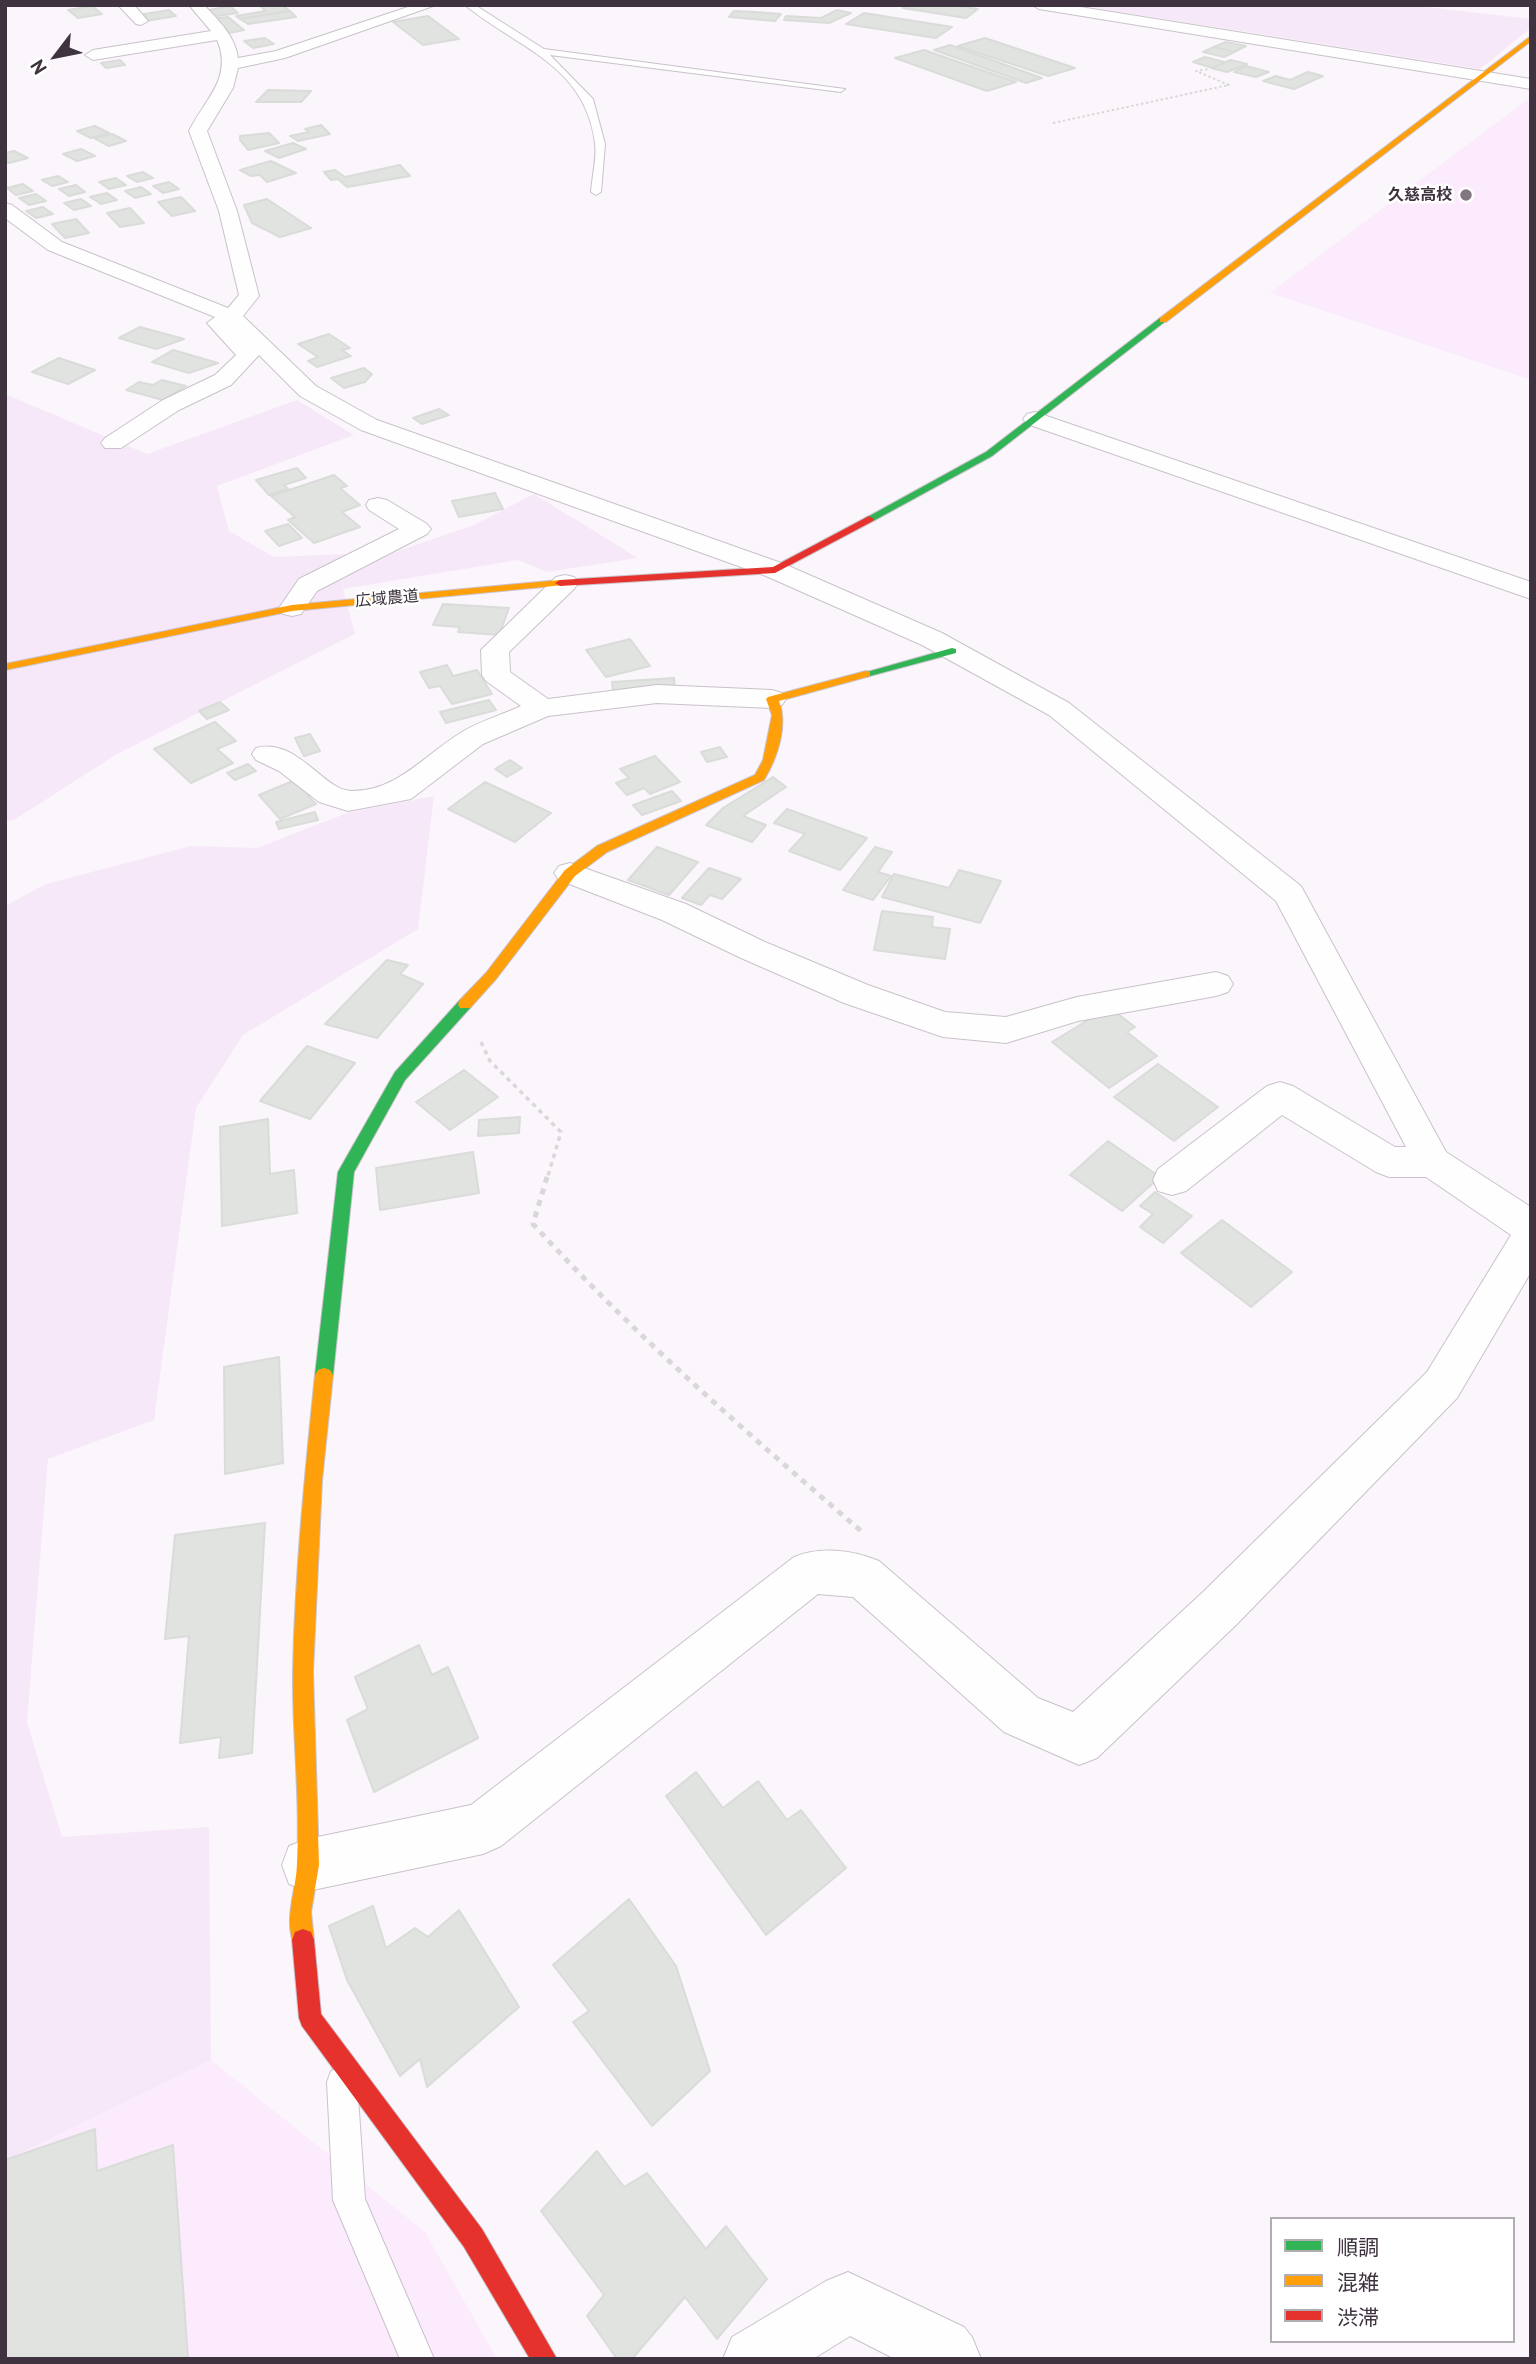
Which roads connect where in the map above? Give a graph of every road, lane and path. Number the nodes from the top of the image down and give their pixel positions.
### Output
1 (125, 5) edge
2 (197, 5) edge
3 (371, 5) edge
4 (429, 5) edge
5 (468, 5) edge
6 (1039, 5) edge
7 (391, 18) junction
8 (141, 21) dead end
9 (223, 34) junction
10 (1531, 37) edge
11 (78, 41) dead end
12 (110, 51) junction
13 (542, 51) junction
14 (93, 55) dead end
15 (229, 65) junction
16 (1209, 69) dead end
17 (1483, 74) junction
18 (1531, 85) edge
19 (841, 89) dead end
20 (1053, 124) dead end
21 (596, 192) dead end
22 (5, 209) edge
23 (165, 290) junction
24 (232, 317) junction
25 (1035, 419) junction
26 (113, 443) dead end
27 (378, 505) dead end
28 (775, 570) junction
29 (565, 583) junction
30 (1531, 591) edge
31 (292, 608) junction
32 (952, 651) junction
33 (5, 667) edge
34 (772, 699) junction
35 (542, 708) junction
36 (267, 754) dead end
37 (570, 873) junction
38 (1216, 984) dead end
39 (464, 1006) junction
40 (1433, 1162) junction
41 (1172, 1180) dead end
42 (1531, 1228) edge
43 (1531, 1236) edge
44 (869, 1538) dead end
45 (308, 1865) junction
46 (341, 2059) junction
47 (417, 2359) edge
48 (544, 2359) edge
49 (754, 2359) edge
50 (950, 2359) edge

1 - 8 street
2 - 9 street
3 - 7 street
4 - 7 street
5 - 13 lane
6 - 17 street
7 - 15 street
9 - 12 street
9 - 15 street
10 - 17 street
11 - 12 street
12 - 14 street
13 - 19 lane
13 - 21 lane
15 - 24 street
16 - 20 path
17 - 18 street
17 - 25 street
22 - 23 street
23 - 24 street
23 - 26 street
24 - 28 street
25 - 28 street
25 - 30 street
27 - 31 street
28 - 29 street, 広域農道
28 - 32 street
29 - 31 street, 広域農道
29 - 35 street
31 - 33 street, 広域農道
32 - 34 street
32 - 40 street
34 - 35 street
34 - 37 street
35 - 36 street
37 - 38 street
37 - 39 street
39 - 44 path
39 - 45 street
40 - 41 street
40 - 42 street
43 - 45 street
45 - 46 street
46 - 47 lane
46 - 48 street
49 - 50 street

